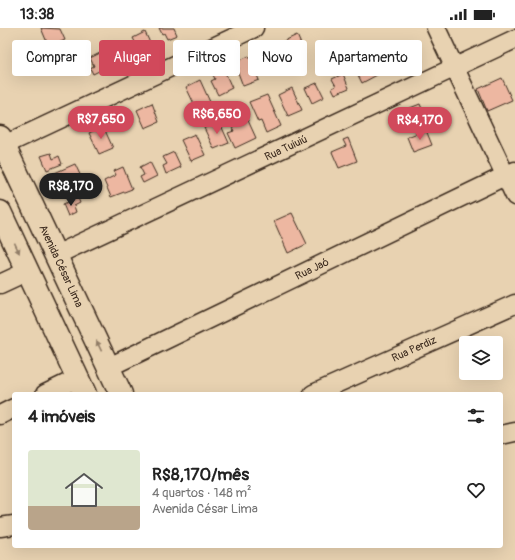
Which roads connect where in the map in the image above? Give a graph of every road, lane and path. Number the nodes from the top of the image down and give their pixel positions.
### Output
1 (254, 28) edge
2 (436, 28) edge
3 (515, 39) edge
4 (455, 68) junction
5 (1, 144) edge
6 (510, 173) edge
7 (515, 196) edge
8 (0, 212) edge
9 (56, 255) junction
10 (28, 271) junction
11 (0, 284) edge
12 (515, 304) edge
13 (109, 367) junction
14 (82, 386) edge
15 (54, 392) edge
16 (120, 392) edge
17 (318, 392) edge
18 (12, 409) edge
19 (0, 415) edge
20 (515, 432) edge
21 (503, 435) edge
22 (12, 524) edge
23 (0, 527) edge

1 - 5 street
2 - 4 street
3 - 4 street, Rua Tuiuiú
4 - 6 street
4 - 9 street, Rua Tuiuiú
5 - 9 street, Avenida César Lima
6 - 7 street
6 - 13 street, Rua Jaó
8 -> 10 street
13 -> 9 street, Avenida César Lima
10 - 11 street
10 - 14 street
12 - 17 street, Rua Perdiz
13 - 16 street, Avenida César Lima
14 - 15 street
18 - 19 street
20 - 21 street
22 - 23 street

